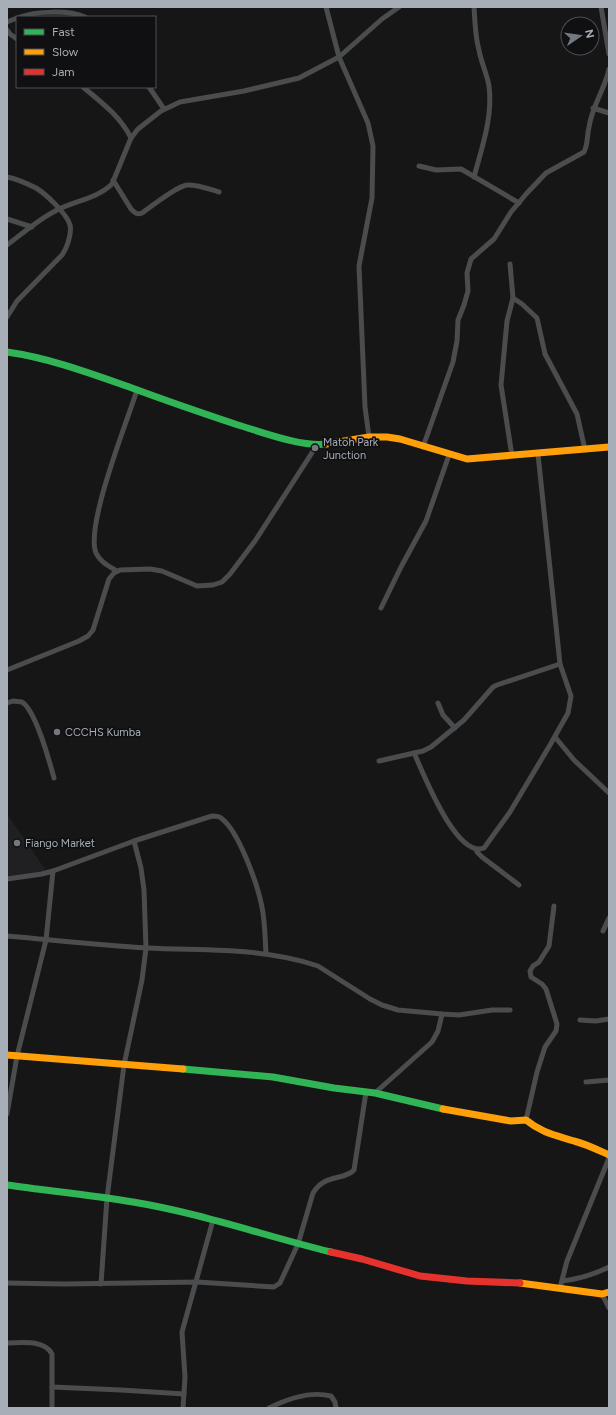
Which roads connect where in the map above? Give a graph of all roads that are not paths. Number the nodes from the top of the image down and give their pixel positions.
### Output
1 (326, 7) edge
2 (399, 7) edge
3 (474, 7) edge
4 (601, 7) edge
5 (390, 9) edge
6 (24, 16) edge
7 (82, 16) edge
8 (7, 30) edge
9 (16, 38) edge
10 (609, 54) edge
11 (339, 57) junction
12 (609, 69) edge
13 (84, 88) edge
14 (150, 88) edge
15 (593, 108) junction
16 (164, 110) junction
17 (609, 113) edge
18 (132, 138) junction
19 (419, 166) dead end
20 (7, 177) edge
21 (474, 177) junction
22 (114, 180) junction
23 (219, 192) dead end
24 (519, 203) junction
25 (59, 209) junction
26 (7, 219) edge
27 (32, 227) junction
28 (7, 245) edge
29 (510, 264) dead end
30 (513, 298) junction
31 (7, 317) edge
32 (7, 351) edge
33 (137, 390) junction
34 (370, 437) junction
35 (317, 445) junction
36 (423, 447) junction
37 (609, 447) edge
38 (585, 450) junction
39 (538, 454) junction
40 (449, 455) junction
41 (512, 456) junction
42 (117, 571) junction
43 (381, 608) dead end
44 (560, 664) junction
45 (7, 670) edge
46 (7, 703) edge
47 (438, 703) dead end
48 (455, 728) junction
49 (555, 737) junction
50 (414, 753) junction
51 (378, 761) dead end
52 (54, 778) dead end
53 (609, 793) edge
54 (134, 841) junction
55 (476, 849) junction
56 (53, 871) junction
57 (7, 879) edge
58 (519, 885) dead end
59 (554, 906) dead end
60 (609, 918) edge
61 (603, 931) dead end
62 (7, 936) edge
63 (46, 940) junction
64 (146, 948) junction
65 (266, 954) junction
66 (510, 1010) dead end
67 (442, 1014) junction
68 (609, 1019) edge
69 (580, 1020) dead end
70 (7, 1055) edge
71 (17, 1056) junction
72 (124, 1064) junction
73 (609, 1080) edge
74 (586, 1082) dead end
75 (366, 1092) junction
76 (375, 1093) junction
77 (7, 1114) edge
78 (526, 1120) junction
79 (609, 1155) edge
80 (609, 1158) edge
81 (7, 1185) edge
82 (107, 1198) junction
83 (213, 1220) junction
84 (298, 1244) junction
85 (609, 1267) edge
86 (197, 1282) junction
87 (7, 1283) edge
88 (101, 1284) junction
89 (561, 1284) junction
90 (606, 1293) edge
91 (609, 1308) edge
92 (7, 1343) edge
93 (52, 1387) junction
94 (184, 1394) junction
95 (280, 1406) edge
96 (52, 1408) edge
97 (183, 1408) edge
98 (269, 1408) edge
99 (336, 1408) edge

1 - 11 street
2 - 5 street
3 - 21 street
4 - 10 street
5 - 11 street
6 - 7 street
8 - 9 street
11 - 16 street
11 - 34 street
12 - 15 street
13 - 18 street
14 - 16 street
15 - 17 street
15 - 24 street
16 - 18 street
18 - 22 street
19 - 21 street
20 - 25 street
21 - 24 street
22 - 23 street
22 - 25 street
24 - 36 street
25 - 27 street
25 - 31 street
26 - 27 street
27 - 28 street
29 - 30 street
30 - 38 street
30 - 41 street
32 - 33 street
33 - 35 street
33 - 42 street
34 - 35 street
34 - 36 street
35 - 42 street
36 - 40 street
37 - 38 street
38 - 39 street
39 - 41 street
39 - 44 street
40 - 41 street
40 - 43 street
42 - 45 street
44 - 48 street
44 - 49 street
46 - 52 street
47 - 48 street
48 - 50 street
49 - 53 street
49 - 55 street
50 - 51 street
50 - 55 street
54 - 56 street
54 - 64 street
54 - 65 street
55 - 58 street
56 - 57 street
56 - 63 street
59 - 78 street
60 - 61 street
62 - 63 street
63 - 64 street
63 - 71 street
64 - 65 street
64 - 72 street
65 - 67 street
66 - 67 street
67 - 76 street
68 - 69 street
70 - 71 street
71 - 72 street
71 - 77 street
72 - 75 street
72 - 82 street
73 - 74 street
75 - 76 street
75 - 84 street
76 - 78 street
78 - 79 street
80 - 89 street
81 - 82 street
82 - 83 street
82 - 88 street
83 - 84 street
83 - 86 street
84 - 86 street
84 - 89 street
85 - 89 street
86 - 88 street
86 - 94 street
87 - 88 street
89 - 90 street
90 - 91 street
92 - 93 street
93 - 94 street
93 - 96 street
94 - 97 street
95 - 98 street
95 - 99 street

